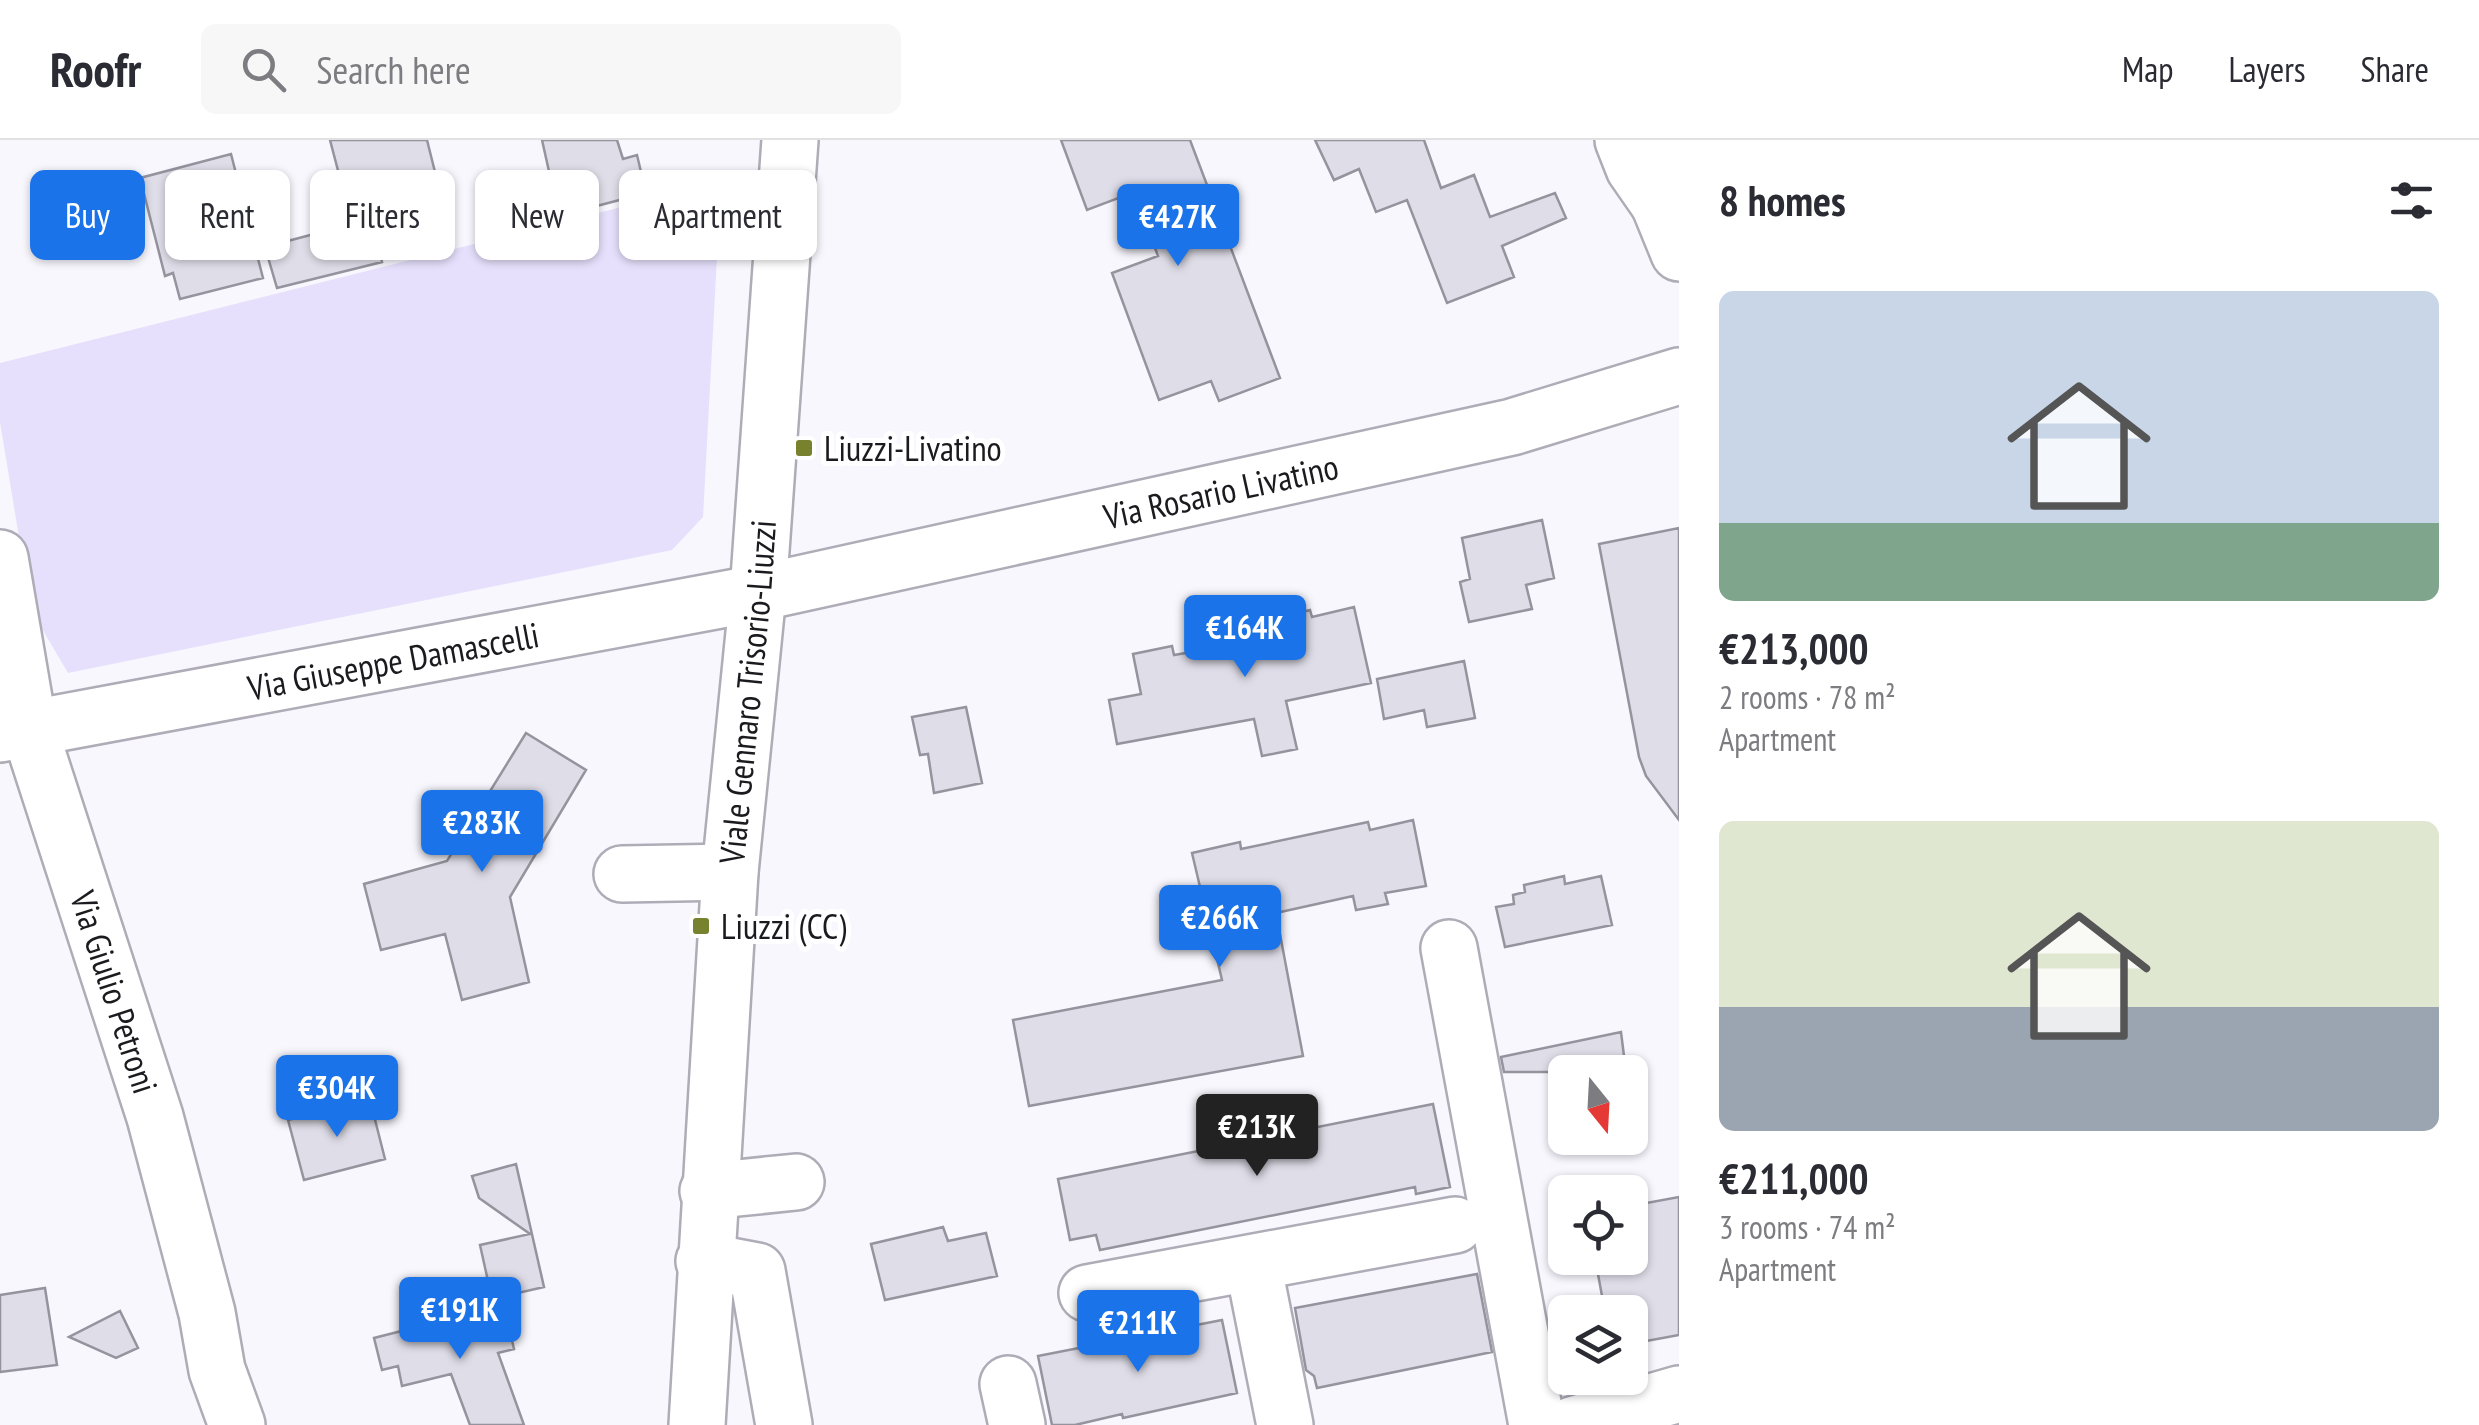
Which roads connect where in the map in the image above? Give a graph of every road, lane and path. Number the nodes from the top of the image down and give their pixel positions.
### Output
1 (790, 140) edge
2 (1624, 140) edge
3 (1668, 140) edge
4 (1659, 204) junction
5 (1679, 254) edge
6 (1679, 376) edge
7 (2, 585) edge
8 (758, 593) junction
9 (15, 730) edge
10 (730, 872) junction
11 (622, 874) dead end
12 (1449, 948) dead end
13 (796, 1182) dead end
14 (708, 1190) junction
15 (1455, 1225) dead end
16 (1253, 1264) junction
17 (705, 1281) junction
18 (1087, 1293) dead end
19 (1679, 1394) edge
20 (237, 1425) edge
21 (696, 1425) edge
22 (737, 1425) edge
23 (784, 1425) edge
24 (1285, 1425) edge
25 (1538, 1425) edge
26 (1572, 1425) edge

1 - 8 street, Viale Gennaro Trisorio-Liuzzi
2 - 4 street
3 - 4 street
4 - 5 street
6 - 8 street, Via Rosario Livatino
7 - 9 street, Via Giulio Petroni
8 - 9 street, Via Giuseppe Damascelli
8 - 10 street, Viale Gennaro Trisorio-Liuzzi
9 - 20 street, Via Giulio Petroni
10 - 11 street
10 - 14 street, Viale Gennaro Trisorio-Liuzzi
12 - 25 street
13 - 14 street
14 - 17 street, Viale Gennaro Trisorio-Liuzzi
15 - 16 street
16 - 18 street
16 - 24 street
17 - 21 street, Viale Gennaro Trisorio-Liuzzi
17 - 22 street
17 - 23 street
19 - 26 street

